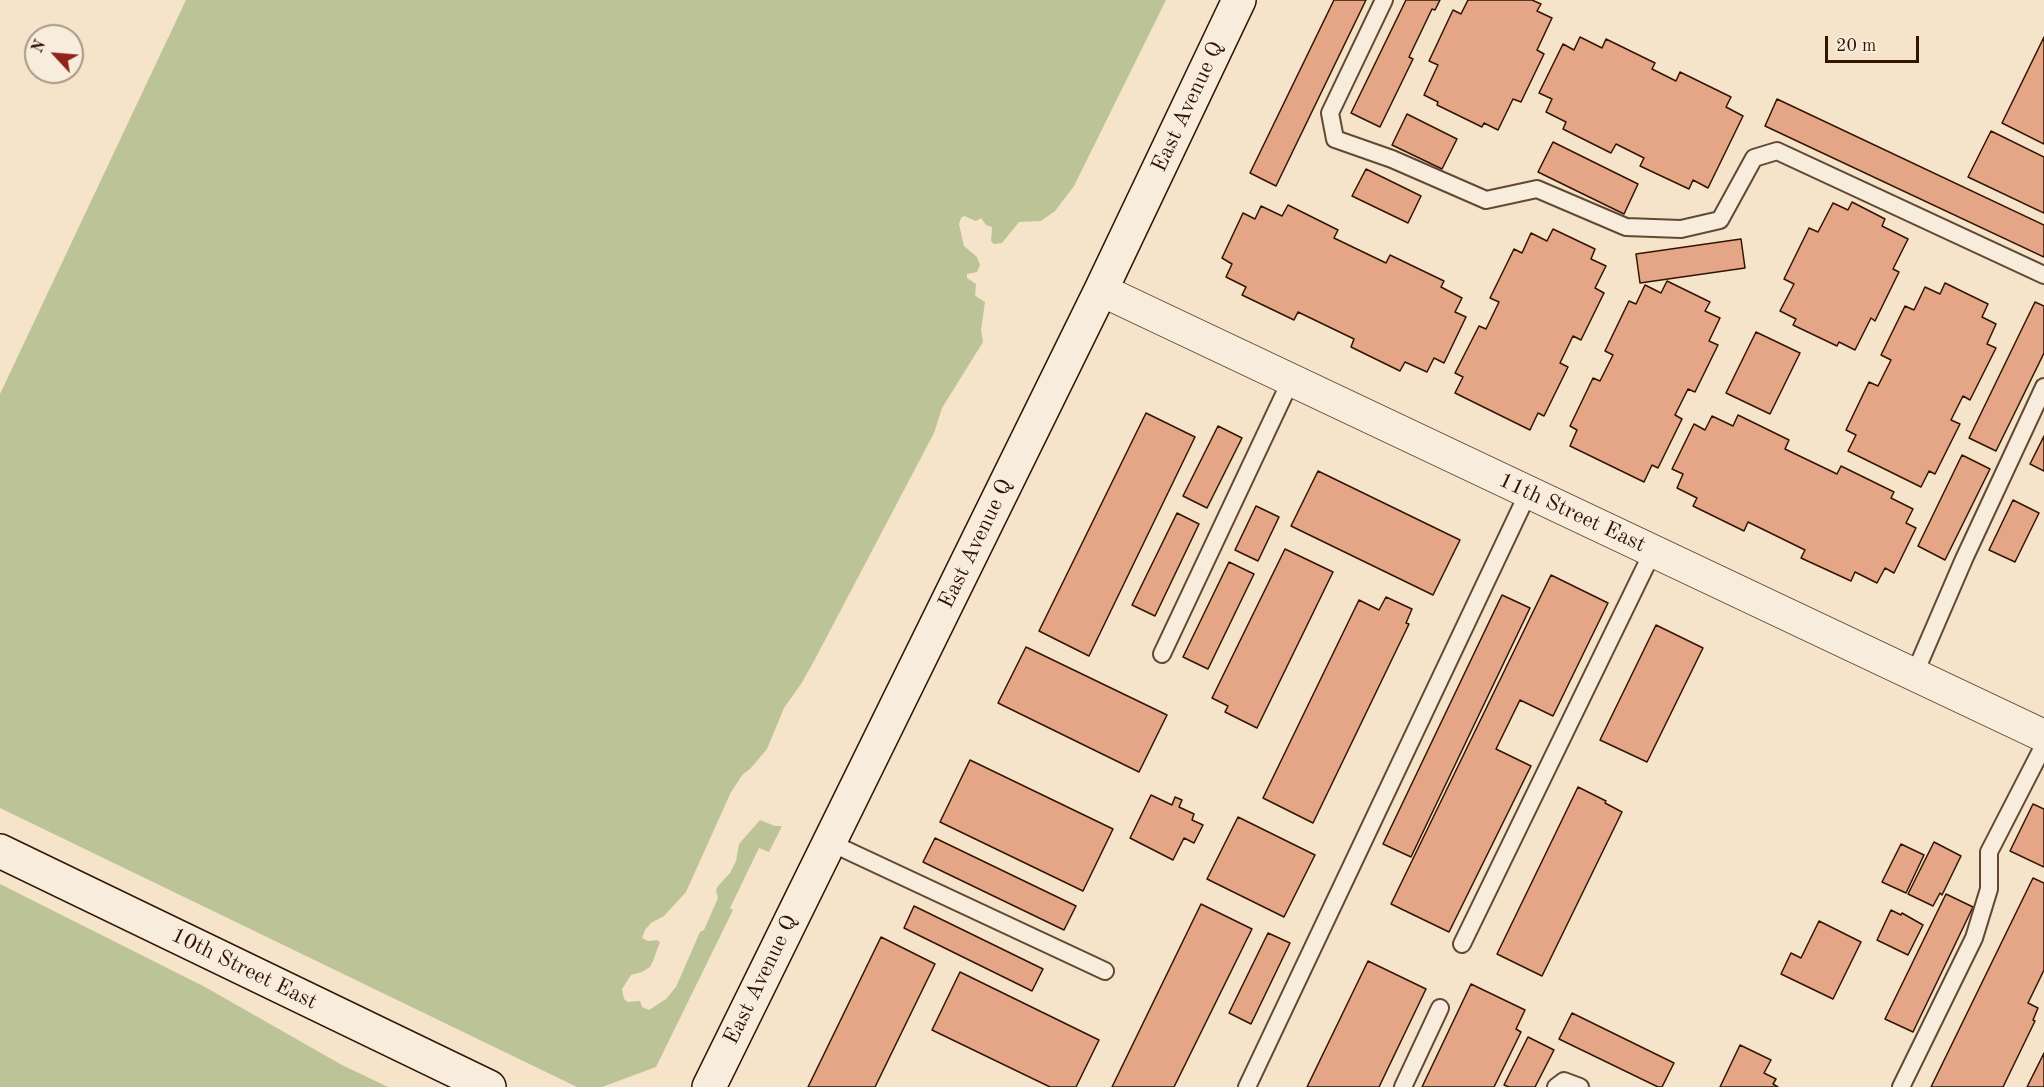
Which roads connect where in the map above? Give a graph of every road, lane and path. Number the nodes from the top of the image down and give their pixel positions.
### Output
1 (1239, 0) edge
2 (1384, 0) edge
3 (2044, 275) edge
4 (1101, 290) junction
5 (1291, 380) junction
6 (2044, 387) edge
7 (1528, 493) junction
8 (1653, 551) junction
9 (1162, 654) dead end
10 (1914, 675) junction
11 (2044, 736) edge
12 (2044, 744) edge
13 (829, 842) junction
14 (0, 851) edge
15 (1462, 944) dead end
16 (1105, 971) dead end
17 (1440, 1008) dead end
18 (489, 1087) edge
19 (709, 1087) edge
20 (1247, 1087) edge
21 (1403, 1087) edge
22 (1556, 1087) edge
23 (1580, 1087) edge
24 (1900, 1087) edge

1 - 4 main road, East Avenue Q
2 - 3 lane
4 - 5 street, 11th Street East
4 - 13 main road, East Avenue Q
5 - 7 street, 11th Street East
5 - 9 lane
6 - 10 lane
7 - 8 street, 11th Street East
7 - 20 lane
8 - 10 street, 11th Street East
8 - 15 lane
10 - 11 street, 11th Street East
12 - 24 lane
13 - 16 lane
13 - 19 main road, East Avenue Q
14 - 18 main road, 10th Street East
17 - 21 lane
22 - 23 lane

